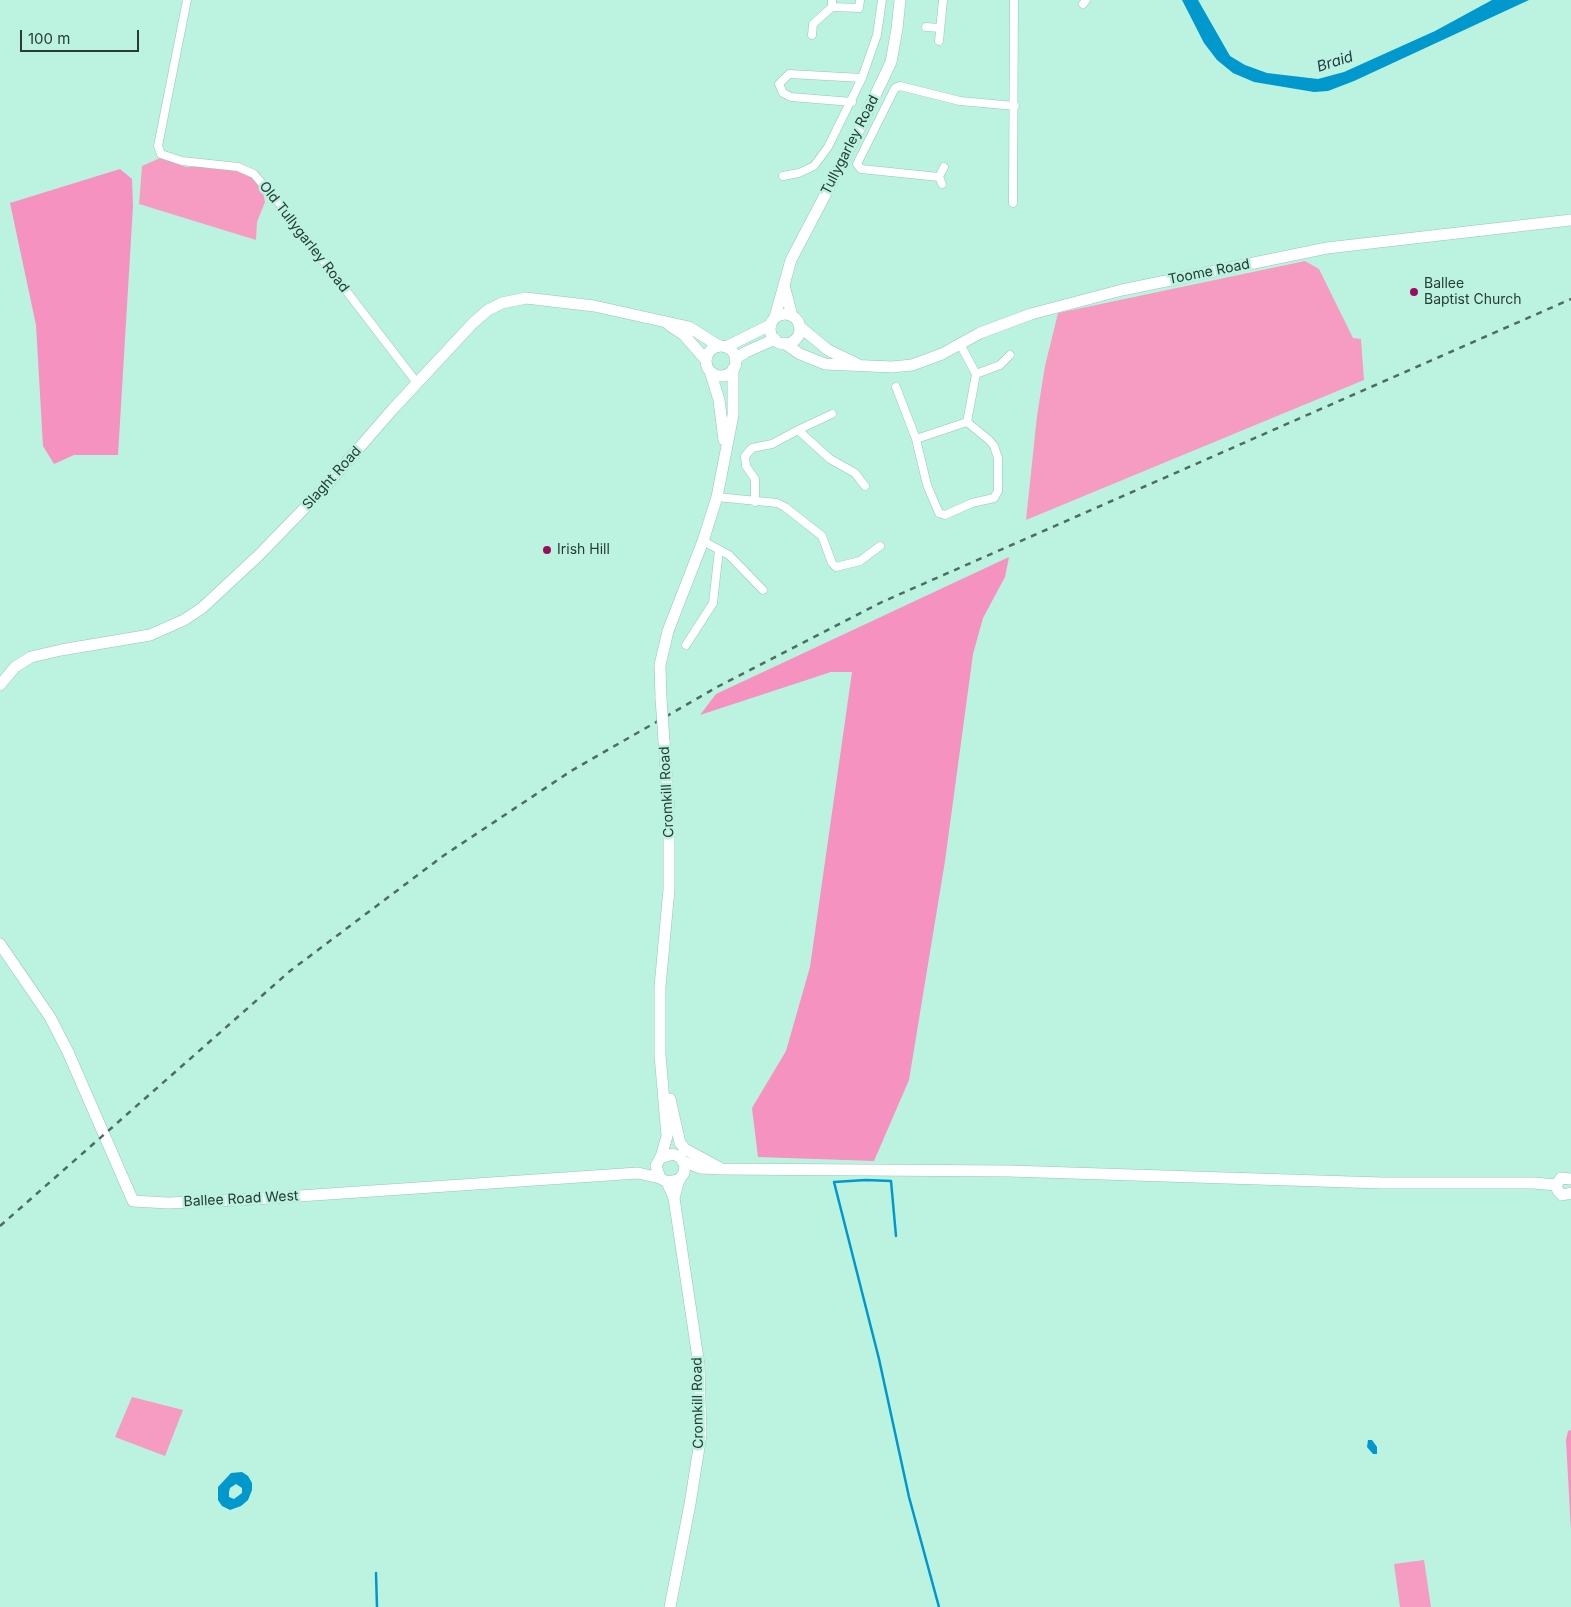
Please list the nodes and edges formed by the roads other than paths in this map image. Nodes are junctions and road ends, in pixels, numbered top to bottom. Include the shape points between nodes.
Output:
1 (187, 0) edge
2 (860, 0) edge
3 (882, 0) edge
4 (900, 0) edge
5 (943, 0) edge
6 (1014, 0) edge
7 (832, 3) edge
8 (926, 27) dead end
9 (940, 28) junction
10 (812, 35) dead end
11 (939, 41) dead end
12 (862, 78) junction
13 (852, 102) junction
14 (1015, 106) junction
15 (944, 168) dead end
16 (783, 176) dead end
17 (1013, 203) dead end
18 (1571, 220) edge
19 (784, 284) junction
20 (792, 316) junction
21 (661, 320) junction
22 (772, 321) junction
23 (799, 326) junction
24 (780, 341) junction
25 (960, 344) junction
26 (723, 347) junction
27 (1010, 354) dead end
28 (734, 364) junction
29 (858, 365) junction
30 (708, 366) junction
31 (976, 374) junction
32 (417, 383) junction
33 (896, 387) dead end
34 (832, 414) dead end
35 (967, 422) junction
36 (798, 430) junction
37 (916, 439) junction
38 (725, 457) junction
39 (865, 486) dead end
40 (717, 497) junction
41 (755, 502) junction
42 (703, 541) junction
43 (880, 546) dead end
44 (719, 550) junction
45 (763, 590) dead end
46 (686, 646) dead end
47 (0, 685) edge
48 (0, 944) edge
49 (661, 1066) junction
50 (666, 1136) junction
51 (680, 1158) junction
52 (659, 1160) junction
53 (700, 1168) junction
54 (722, 1169) junction
55 (638, 1173) junction
56 (681, 1178) junction
57 (1571, 1179) edge
58 (664, 1180) junction
59 (1556, 1185) junction
60 (1570, 1197) edge
61 (674, 1198) junction
62 (670, 1607) edge

1 - 32 street, Old Tullygarley Road via 158,146 161,154 182,162 238,167 254,174
2 - 7 street via 859,8
3 - 12 street via 877,35
4 - 19 street, Tullygarley Road via 891,62 792,260
5 - 9 street
6 - 14 street
7 - 10 street via 813,24
8 - 9 street
9 - 11 street
12 - 13 street
12 - 13 street via 789,74 779,84 783,93 791,97
13 - 16 street via 820,160 799,173
14 - 15 street via 960,101 900,86 896,88 857,164 861,169 941,180
14 - 17 street
18 - 25 street, Toome Road via 1383,240 1197,273 1048,308 980,333
19 - 20 street
19 - 22 street, Tullygarley Road
20 - 22 street via 782,314
20 - 23 street
21 - 26 street, Slaght Road via 689,327
21 - 30 street, Slaght Road via 684,335
21 - 32 street, Slaght Road via 575,303 526,298 502,302 473,322
22 - 24 street via 770,332
22 - 26 street
23 - 24 street via 796,338
23 - 29 street, Toome Road via 828,350
24 - 28 street via 746,352
24 - 29 street, Toome Road via 825,364
25 - 29 street, Toome Road via 912,365
25 - 31 street
26 - 28 street via 732,351
26 - 30 street via 712,349
27 - 31 street via 1000,365
28 - 30 street via 728,374 720,375
28 - 38 street, Cromkill Road via 733,415
30 - 38 street, Cromkill Road via 721,407
31 - 35 street
32 - 47 street, Slaght Road via 326,486 202,608 150,635 31,657 15,667
33 - 37 street
34 - 36 street
35 - 37 street
35 - 37 street via 997,451 998,491 991,500 974,502 947,515 939,514 934,505
36 - 39 street via 830,460 855,473
36 - 41 street via 772,444 752,448 747,453 745,463 755,479
38 - 40 street, Cromkill Road
40 - 41 street
40 - 42 street, Cromkill Road
41 - 43 street via 777,503 810,526 822,536 836,567 860,561
42 - 44 street
42 - 49 street, Cromkill Road, bridge via 668,631 660,664 669,812 669,880 661,969
44 - 45 street via 729,555
44 - 46 street via 713,603
48 - 55 street, Ballee Road West via 50,1017 133,1201 168,1203 249,1199
49 - 50 street, Cromkill Road
49 - 54 street via 666,1075 680,1143
50 - 51 street, Cromkill Road
50 - 52 street, Cromkill Road
51 - 52 street via 668,1154
51 - 53 street
51 - 56 street via 685,1169
52 - 55 street, Ballee Road West
52 - 58 street via 656,1171
53 - 54 street
53 - 56 street
54 - 59 street via 1009,1171 1373,1183
55 - 58 street, Ballee Road West
56 - 58 street
56 - 61 street, Cromkill Road
57 - 59 street via 1561,1178
58 - 61 street, Cromkill Road
59 - 60 street via 1560,1193
61 - 62 street, Cromkill Road via 699,1365 701,1435

